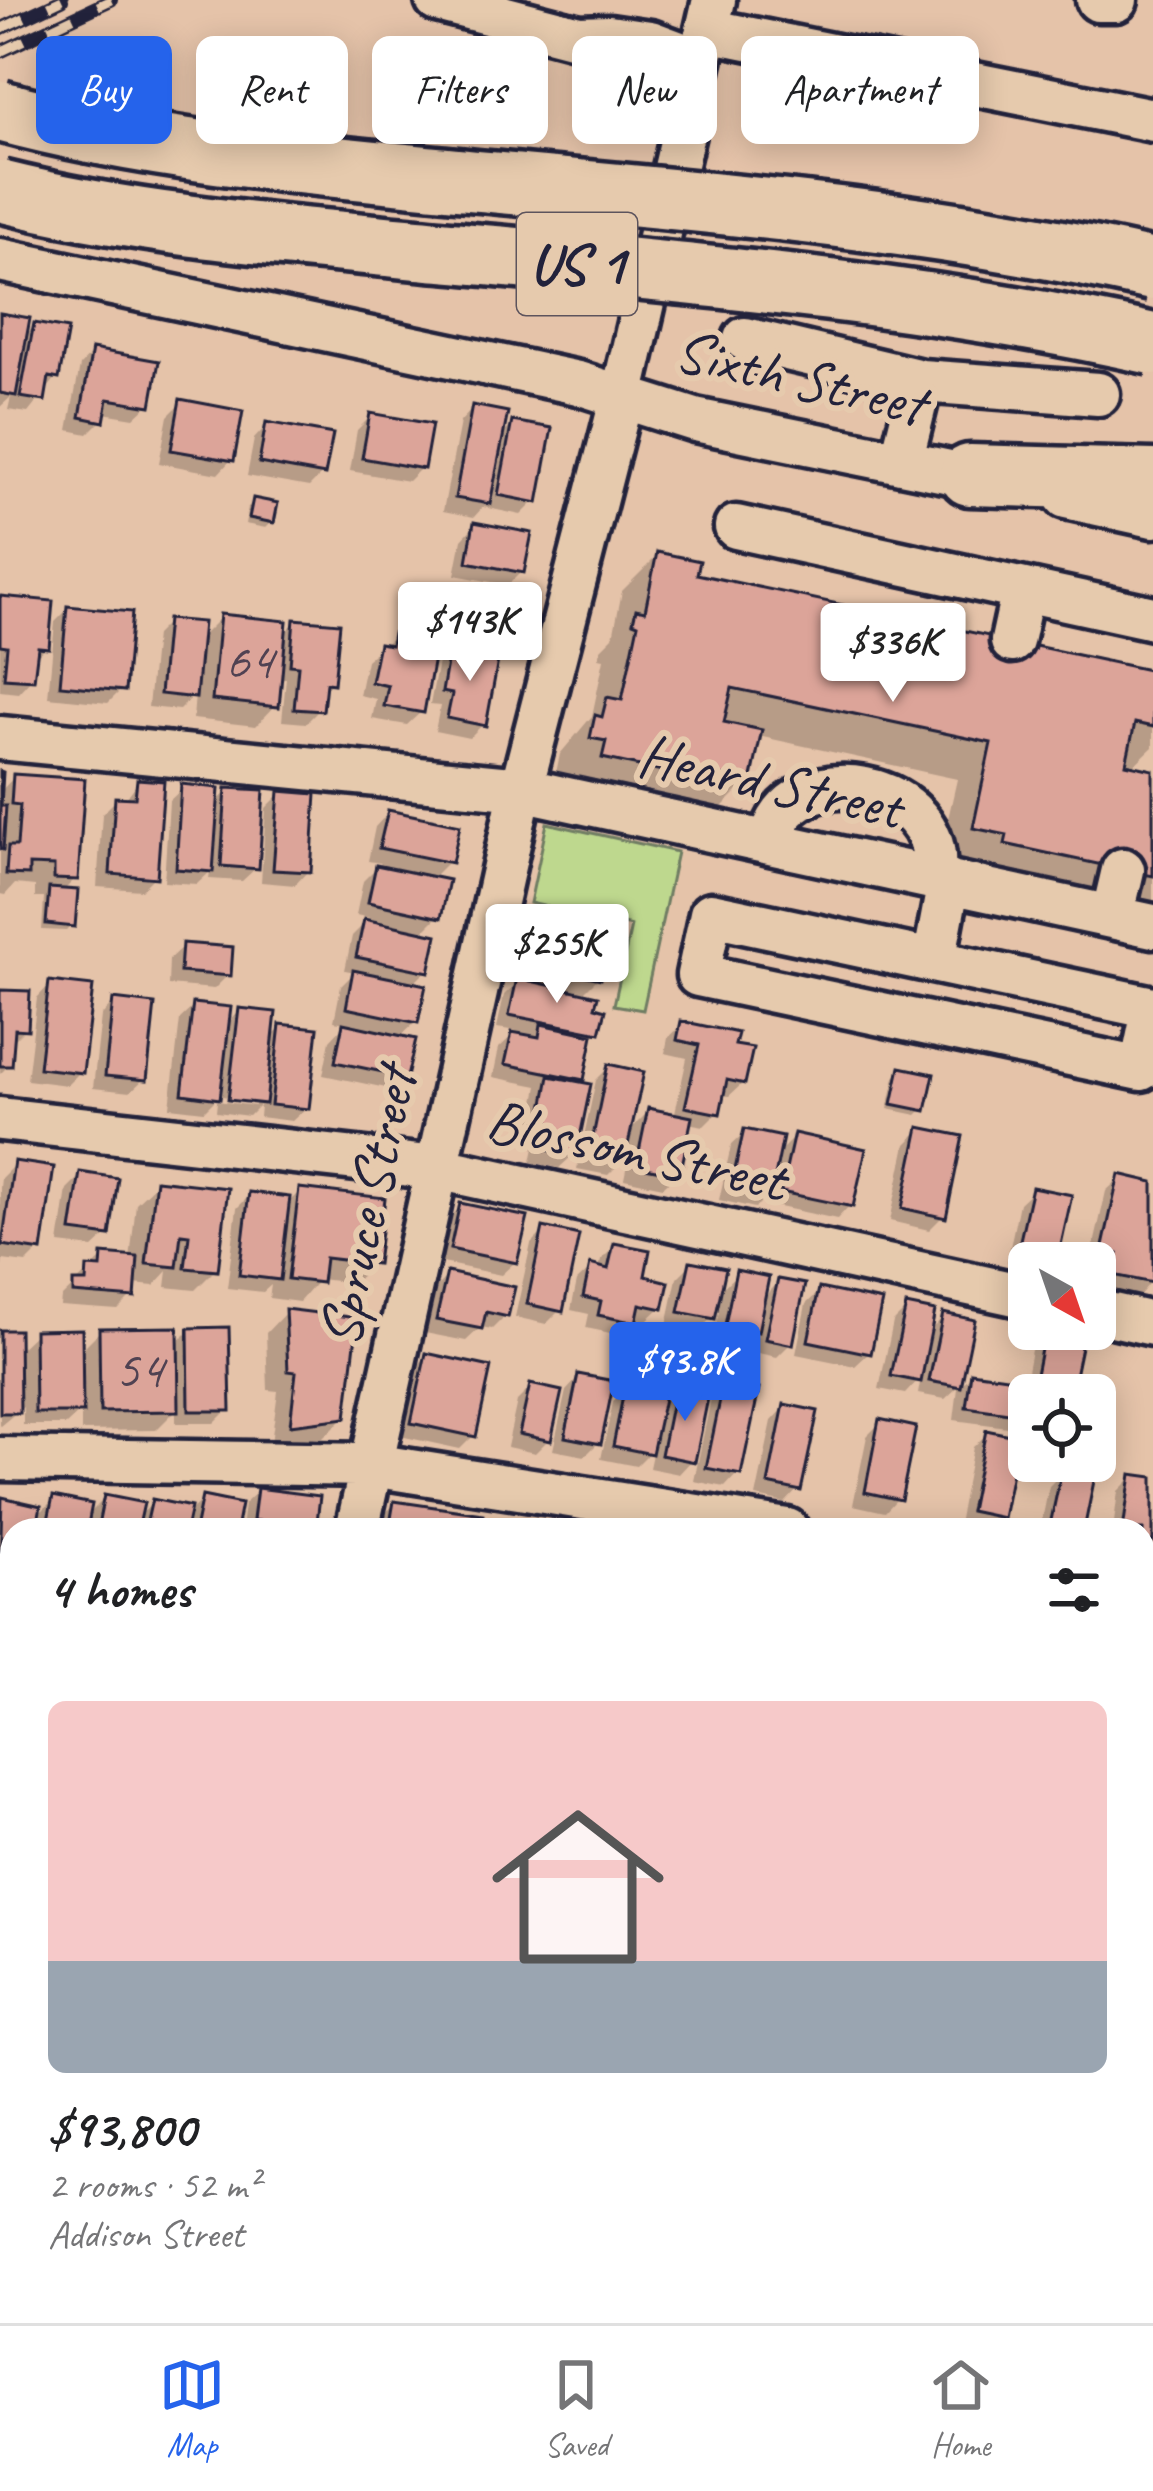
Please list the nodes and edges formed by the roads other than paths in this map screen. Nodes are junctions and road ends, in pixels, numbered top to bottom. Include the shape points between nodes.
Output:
1 (437, 0) edge
2 (1098, 0) edge
3 (1116, 0) edge
4 (706, 30) edge
5 (0, 111) edge
6 (1153, 119) edge
7 (0, 191) edge
8 (0, 260) edge
9 (1153, 269) edge
10 (745, 339) dead end
11 (1153, 344) edge
12 (921, 381) junction
13 (1098, 394) dead end
14 (622, 397) junction
15 (901, 462) junction
16 (970, 476) junction
17 (1153, 480) edge
18 (1153, 517) edge
19 (736, 527) dead end
20 (1023, 590) junction
21 (1153, 618) edge
22 (1012, 641) dead end
23 (0, 738) edge
24 (521, 789) junction
25 (770, 843) junction
26 (1123, 870) dead end
27 (941, 880) junction
28 (1133, 921) edge
29 (934, 962) junction
30 (1153, 1010) edge
31 (0, 1119) edge
32 (437, 1168) junction
33 (1008, 1292) edge
34 (1116, 1316) edge
35 (1153, 1324) edge
36 (0, 1459) edge
37 (372, 1465) junction
38 (360, 1518) edge
39 (710, 1518) edge

1 - 4 street via 579,37 650,42
2 - 3 street
4 - 6 street
4 - 14 street, Spruce Street
5 - 9 highway, US 1, bridge via 262,158 796,211
7 - 11 highway, US 1, bridge via 211,228 865,293
8 - 14 street, Sixth Street
10 - 12 street
12 - 13 street
12 - 15 street
14 - 15 street, Sixth Street
14 - 24 street, Spruce Street
15 - 16 street, Sixth Street
16 - 17 highway
16 - 18 street, Sixth Street
19 - 20 street
20 - 21 street
20 - 22 street
23 - 24 street, Heard Street
24 - 25 street, Heard Street
24 - 32 street, Spruce Street
25 - 27 street, Heard Street
25 - 27 street via 780,814 796,801 833,788 868,789 922,822
26 - 28 street
27 - 28 street, Heard Street
27 - 29 street
29 - 30 street
29 - 30 street via 711,914 698,975 1141,1069
31 - 32 street, Blossom Street
32 - 33 street, Blossom Street
32 - 37 street, Spruce Street
34 - 35 street
36 - 37 street
37 - 38 street, Spruce Street
37 - 39 street

